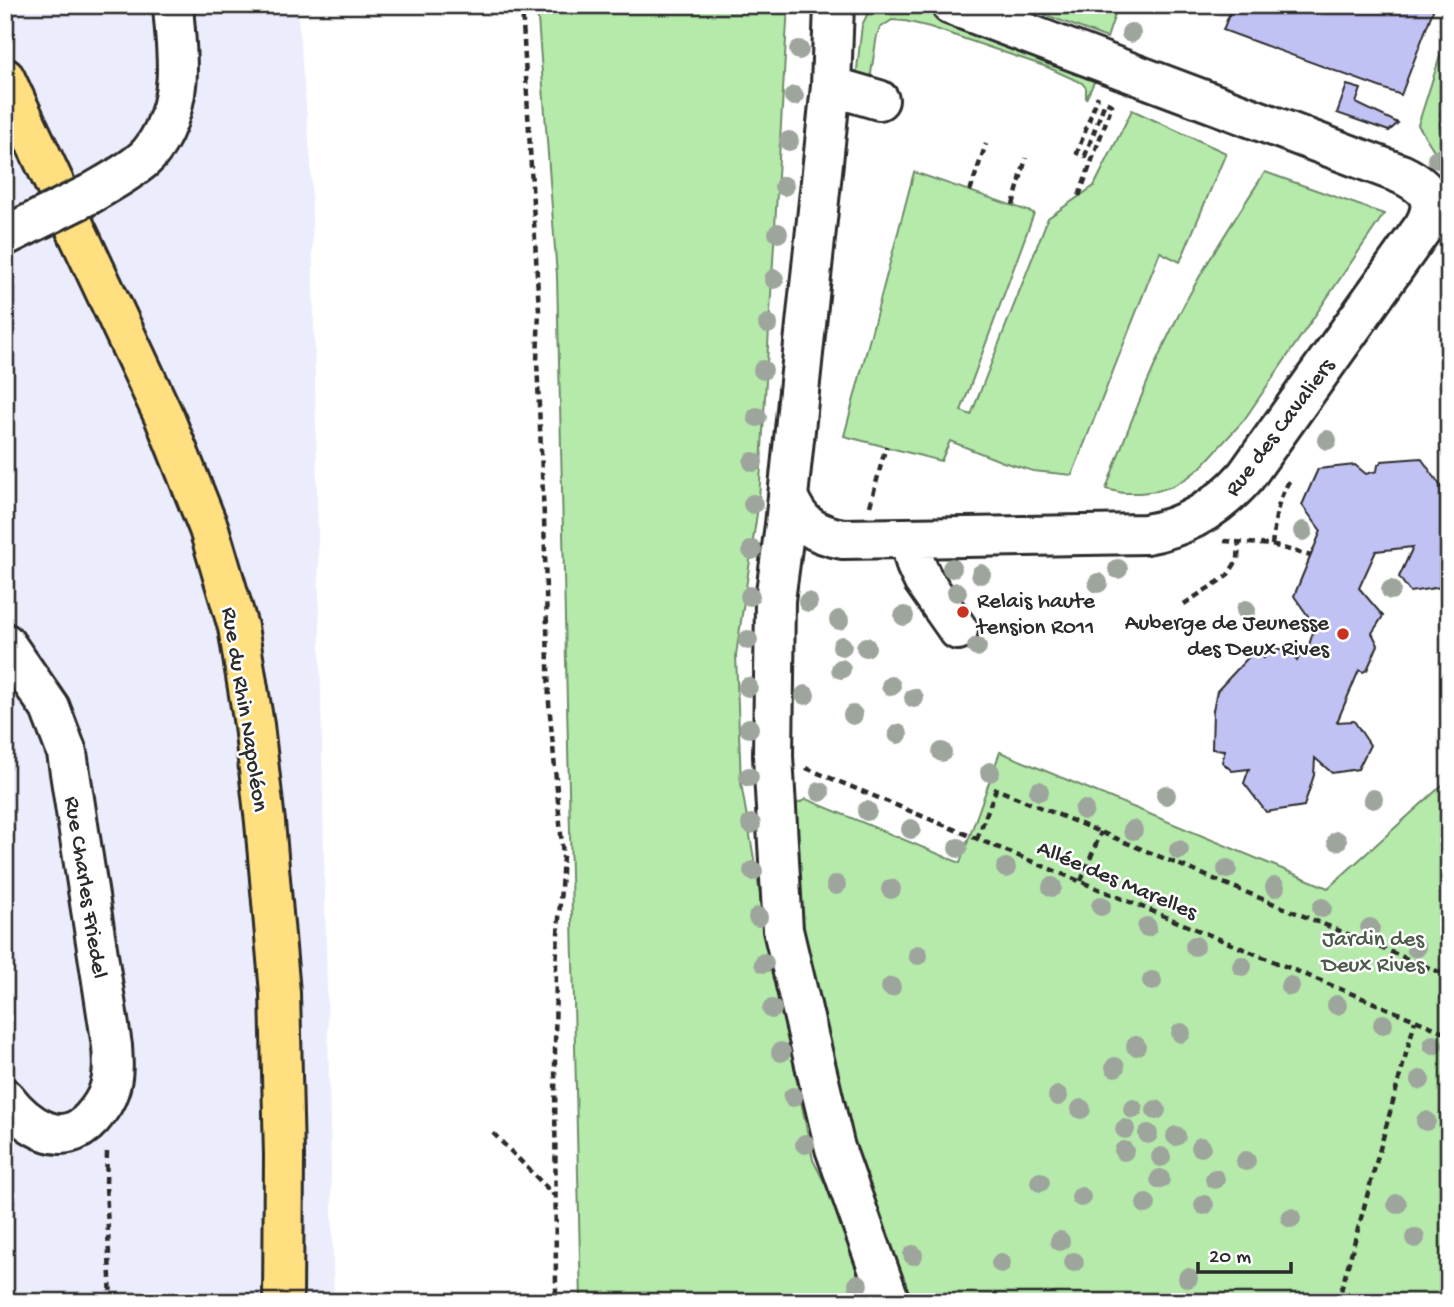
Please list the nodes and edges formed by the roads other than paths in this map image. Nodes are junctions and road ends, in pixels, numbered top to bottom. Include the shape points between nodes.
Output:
1 (173, 5) edge
2 (834, 5) edge
3 (951, 5) edge
4 (5, 78) edge
5 (831, 86) junction
6 (879, 100) dead end
7 (1437, 185) edge
8 (5, 236) edge
9 (788, 496) junction
10 (909, 538) junction
11 (958, 630) dead end
12 (5, 643) edge
13 (5, 1098) edge
14 (283, 1302) edge
15 (890, 1302) edge

1 - 8 street, bridge via 176,94 158,141 126,172
2 - 5 street
3 - 7 street, Rue des Cavaliers via 1143,65 1410,179
4 - 14 main road, Rue du Rhin Napoléon via 165,419 209,529 238,626 254,725 280,993
5 - 6 street
5 - 9 street
7 - 10 street, Rue des Cavaliers via 1430,214 1246,476 1215,506 1174,528 1146,534
9 - 10 street, Rue des Cavaliers via 801,519 827,536
9 - 15 street via 775,600 774,756 783,930 835,1148
10 - 11 street via 923,580
12 - 13 street, Rue Charles Friedel via 50,708 67,752 113,1072 109,1091 87,1123 90,1138 38,1128

